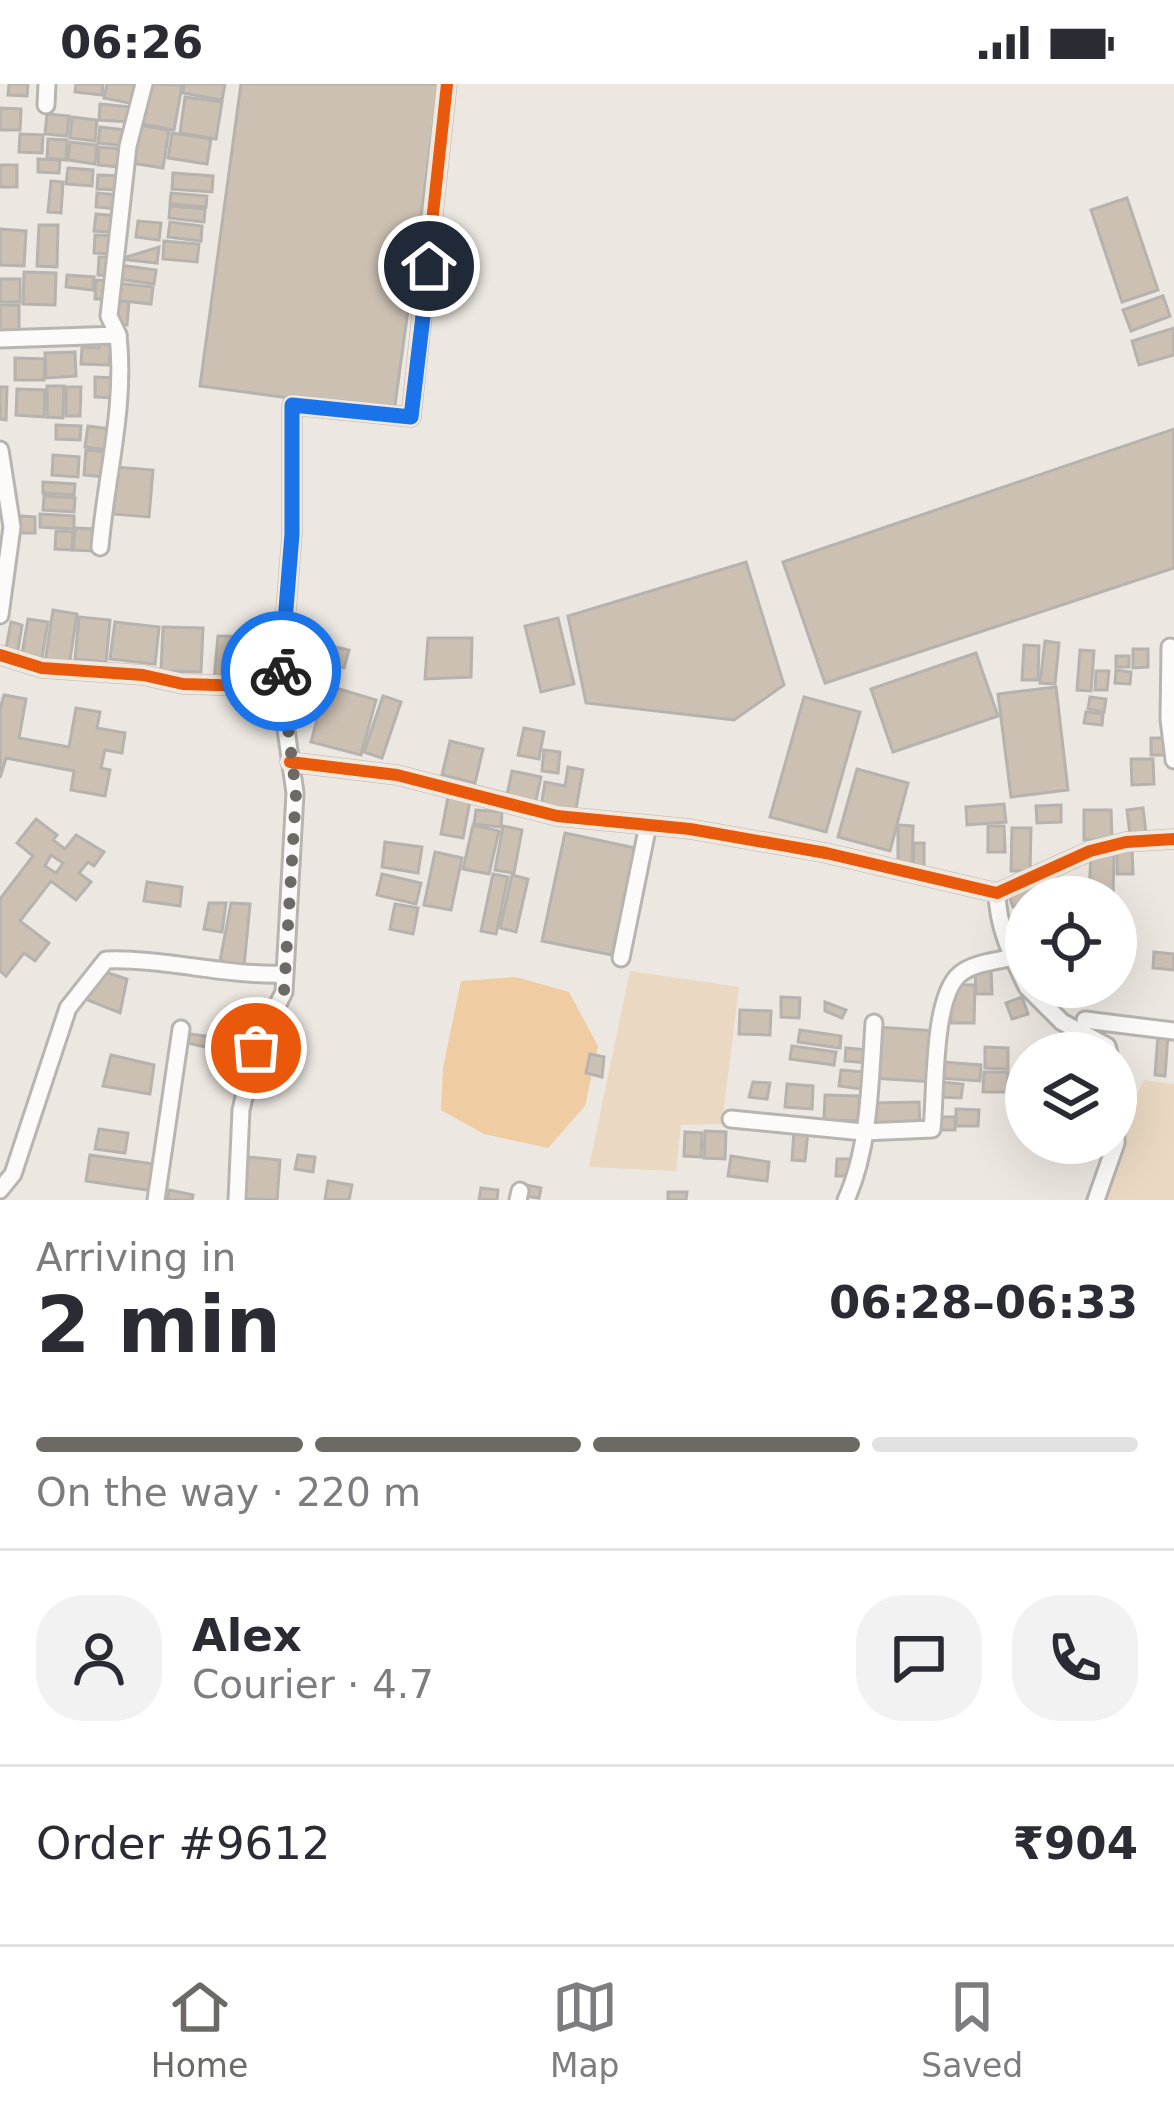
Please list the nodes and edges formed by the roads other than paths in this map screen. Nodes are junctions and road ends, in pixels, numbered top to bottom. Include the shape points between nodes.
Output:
1 (47, 84) edge
2 (144, 84) edge
3 (447, 84) edge
4 (46, 105) dead end
5 (118, 335) junction
6 (0, 339) edge
7 (0, 450) edge
8 (100, 547) dead end
9 (0, 615) edge
10 (1170, 646) dead end
11 (0, 655) edge
12 (280, 686) junction
13 (1174, 760) edge
14 (290, 762) junction
15 (648, 825) junction
16 (1174, 839) edge
17 (998, 893) junction
18 (1005, 944) edge
19 (621, 958) dead end
20 (1005, 959) edge
21 (284, 974) junction
22 (1048, 1008) edge
23 (1084, 1020) dead end
24 (874, 1023) dead end
25 (181, 1029) dead end
26 (1174, 1031) edge
27 (1081, 1032) edge
28 (730, 1118) dead end
29 (863, 1132) junction
30 (1109, 1164) edge
31 (0, 1190) edge
32 (156, 1200) edge
33 (237, 1200) edge
34 (846, 1200) edge
35 (1096, 1200) edge

1 - 4 street
2 - 5 street via 128,146 109,316
3 - 12 street via 411,417 292,405
5 - 6 street
5 - 8 street via 117,433
7 - 9 street via 12,527
10 - 13 street
11 - 12 street via 42,668 184,684
12 - 14 street
14 - 15 street via 397,775 557,816
14 - 21 street via 296,793
15 - 17 street via 826,853
15 - 19 street
16 - 17 street via 1090,850
17 - 18 street
20 - 29 street via 964,969 950,985 932,1130
21 - 31 street via 106,960 68,1008 13,1174
21 - 33 street via 241,1110
22 - 27 street
23 - 26 street
24 - 29 street
25 - 32 street
28 - 29 street
29 - 34 street
30 - 35 street

